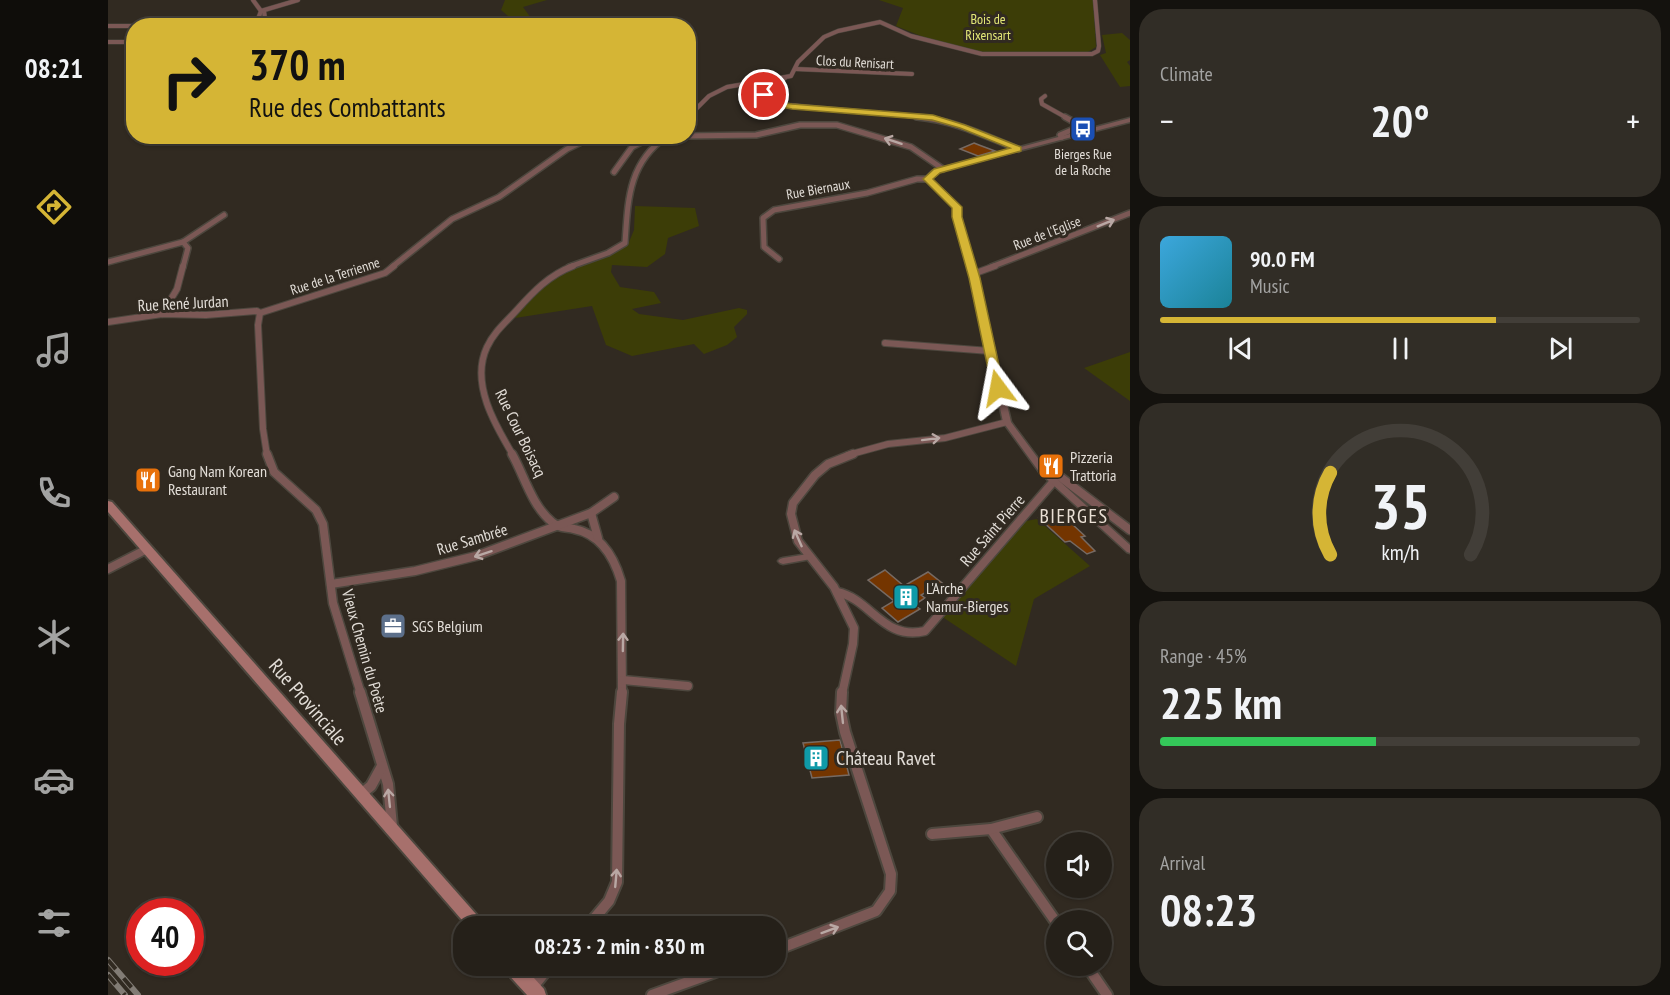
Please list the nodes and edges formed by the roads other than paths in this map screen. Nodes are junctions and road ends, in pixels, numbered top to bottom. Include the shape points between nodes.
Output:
1 (253, 0) edge
2 (298, 0) edge
3 (1095, 0) edge
4 (263, 11) junction
5 (259, 18) edge
6 (264, 18) edge
7 (108, 26) edge
8 (126, 26) edge
9 (108, 42) edge
10 (126, 42) edge
11 (796, 69) junction
12 (912, 74) dead end
13 (787, 76) junction
14 (1045, 96) dead end
15 (696, 109) edge
16 (1130, 120) edge
17 (696, 136) edge
18 (1062, 137) junction
19 (577, 144) edge
20 (638, 144) edge
21 (657, 144) edge
22 (1018, 149) junction
23 (943, 169) junction
24 (614, 172) dead end
25 (927, 179) junction
26 (1130, 213) edge
27 (224, 215) dead end
28 (183, 242) junction
29 (779, 259) dead end
30 (108, 262) edge
31 (973, 274) junction
32 (162, 314) junction
33 (260, 314) junction
34 (108, 322) edge
35 (885, 343) dead end
36 (990, 351) junction
37 (1007, 422) junction
38 (1043, 471) junction
39 (1054, 481) junction
40 (614, 497) dead end
41 (108, 505) edge
42 (591, 513) junction
43 (558, 527) junction
44 (1130, 531) edge
45 (598, 538) junction
46 (147, 549) junction
47 (1130, 550) edge
48 (808, 557) junction
49 (783, 561) dead end
50 (108, 569) edge
51 (331, 584) junction
52 (837, 592) junction
53 (623, 681) junction
54 (688, 686) dead end
55 (382, 766) junction
56 (361, 794) junction
57 (1037, 817) dead end
58 (991, 829) junction
59 (393, 830) junction
60 (932, 834) dead end
61 (1048, 910) edge
62 (468, 916) edge
63 (597, 916) edge
64 (786, 946) edge
65 (521, 976) edge
66 (544, 976) edge
67 (704, 976) edge
68 (1094, 976) edge
69 (535, 992) edge
70 (652, 995) edge
71 (1107, 995) edge

1 - 4 street
2 - 4 street
3 - 11 street via 1099,46 1097,52 1090,54 982,54 911,36 881,22 828,35 800,60
4 - 5 street
4 - 6 street
7 - 8 street
9 - 10 street
11 - 12 street, Clos du Renisart
11 - 13 street
13 - 15 street via 727,87 709,96
13 - 22 street via 766,89 764,95 777,104 792,107 933,118
14 - 18 street via 1042,104 1081,126
16 - 18 street
23 -> 17 street via 911,147 837,125 806,124 756,135
18 - 22 street
19 - 33 street, Rue de la Terrienne via 500,197 452,219 390,270
20 - 24 street
21 - 43 street, Rue Cour Boisacq via 648,151 633,182 626,212 625,243 550,277 495,333 484,358 483,393 487,408 539,508
22 - 23 street
23 - 25 street
25 - 29 street, Rue Biernaux via 793,205 767,214 763,218 764,247
25 - 31 street via 957,207
31 -> 26 street, Rue de l'Eglise
27 - 28 street
28 - 30 street
28 - 32 street via 188,248 180,281
31 - 36 street
32 - 33 street, Rue René Jurdan
32 - 34 street, Rue René Jurdan
33 - 51 street, Vieux Chemin du Poète via 263,429 268,459 274,472 321,519
35 - 36 street
36 - 37 street
37 - 38 street
48 -> 37 street via 798,541 791,514 793,503 828,464 866,449
38 - 39 street
38 - 44 street via 1055,473
39 - 47 street
39 - 52 street, Rue Saint Pierre via 925,631 900,632 847,594
40 - 42 street, Rue Sambrée
41 - 46 main road, Rue Provinciale
42 - 43 street, Rue Sambrée
42 - 45 street
43 - 45 street
43 -> 51 street, Rue Sambrée via 476,556 415,571
53 -> 45 street via 621,581 618,568
46 - 50 street
46 - 56 main road, Rue Provinciale
48 - 49 street
48 - 52 street
51 - 55 street, Vieux Chemin du Poète via 333,603
64 -> 52 street via 876,911 890,891 891,874 841,713 854,628
53 - 54 street
63 -> 53 street via 614,894 617,882
55 - 56 street
59 -> 55 street
56 - 59 main road, Rue Provinciale
57 - 58 street
58 - 60 street
58 - 61 street
59 - 62 main road, Rue Provinciale
65 - 69 main road
66 - 69 street
67 - 70 street
68 - 71 street

